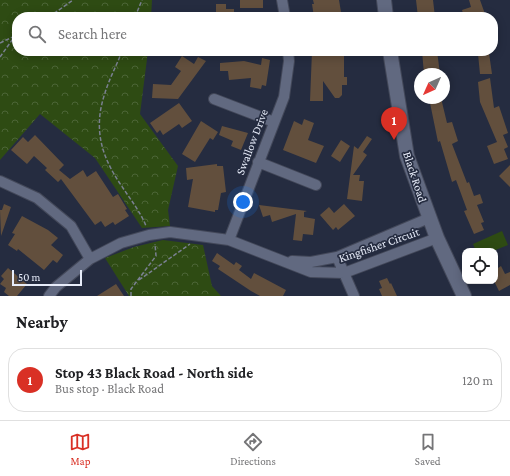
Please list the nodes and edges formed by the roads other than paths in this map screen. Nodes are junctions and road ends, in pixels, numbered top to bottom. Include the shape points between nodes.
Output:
1 (282, 0) edge
2 (384, 0) edge
3 (284, 12) edge
4 (385, 12) edge
5 (288, 56) edge
6 (391, 56) edge
7 (214, 98) dead end
8 (274, 122) junction
9 (258, 162) junction
10 (0, 181) edge
11 (316, 185) dead end
12 (429, 218) junction
13 (437, 238) junction
14 (229, 240) junction
15 (337, 257) junction
16 (90, 259) junction
17 (282, 260) junction
18 (344, 274) junction
19 (49, 296) edge
20 (354, 296) edge
21 (464, 296) edge

1 - 3 street
2 - 4 main road
5 - 8 street, Swallow Drive via 284,97
6 - 12 main road, Black Road via 407,156
7 - 8 street
8 - 9 street, Swallow Drive
9 - 11 street
9 - 14 street, Swallow Drive
10 - 16 street via 37,198 71,226
12 - 13 main road, Black Road
12 - 15 street, Kingfisher Circuit
13 - 18 street, Kingfisher Circuit
13 - 21 main road, Black Road
14 - 16 street, Kingfisher Circuit via 170,232 120,243
14 - 17 street, Kingfisher Circuit
15 - 17 street, Kingfisher Circuit via 311,262
15 - 18 street
16 - 19 street, Kingfisher Circuit
17 - 18 street, Kingfisher Circuit via 311,272
18 - 20 street

